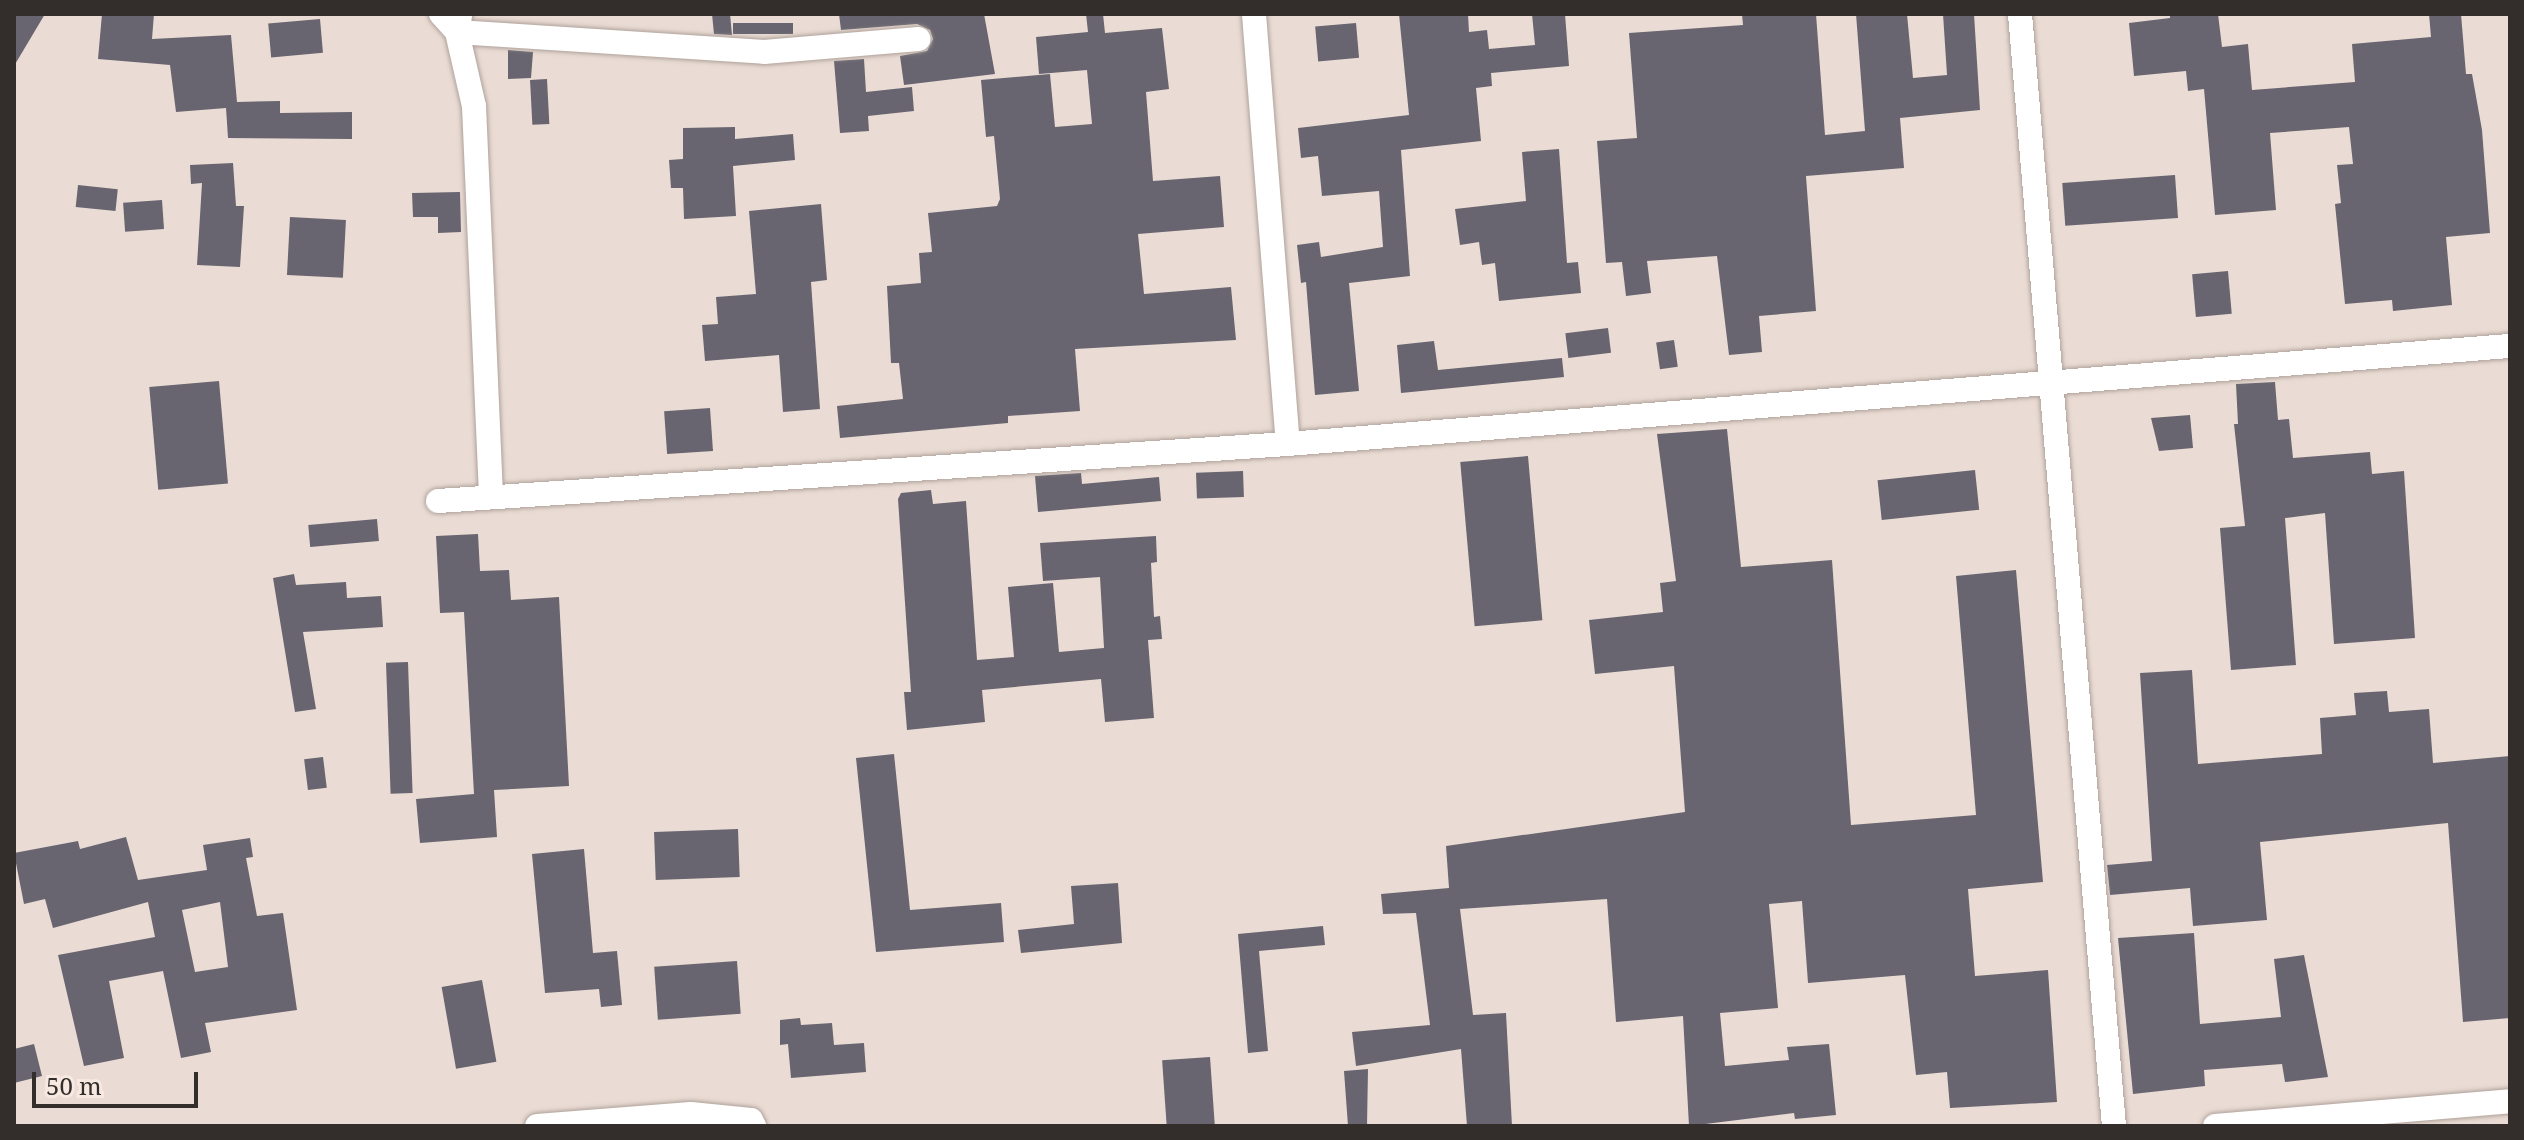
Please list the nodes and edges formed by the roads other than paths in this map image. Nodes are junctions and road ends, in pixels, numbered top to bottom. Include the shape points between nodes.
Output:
1 (1254, 14) edge
2 (2020, 14) edge
3 (453, 20) edge
4 (918, 39) dead end
5 (2510, 346) edge
6 (2053, 381) junction
7 (1288, 444) junction
8 (491, 497) junction
9 (438, 501) dead end
10 (2510, 1101) edge
11 (537, 1126) edge
12 (754, 1126) edge
13 (2114, 1126) edge
14 (2215, 1126) edge

1 - 7 street
2 - 6 street
3 - 4 street via 764,52
3 - 8 street via 474,106
5 - 6 street
6 - 7 street
6 - 13 street
7 - 8 street
8 - 9 street
10 - 14 street
11 - 12 street via 691,1114 751,1120

